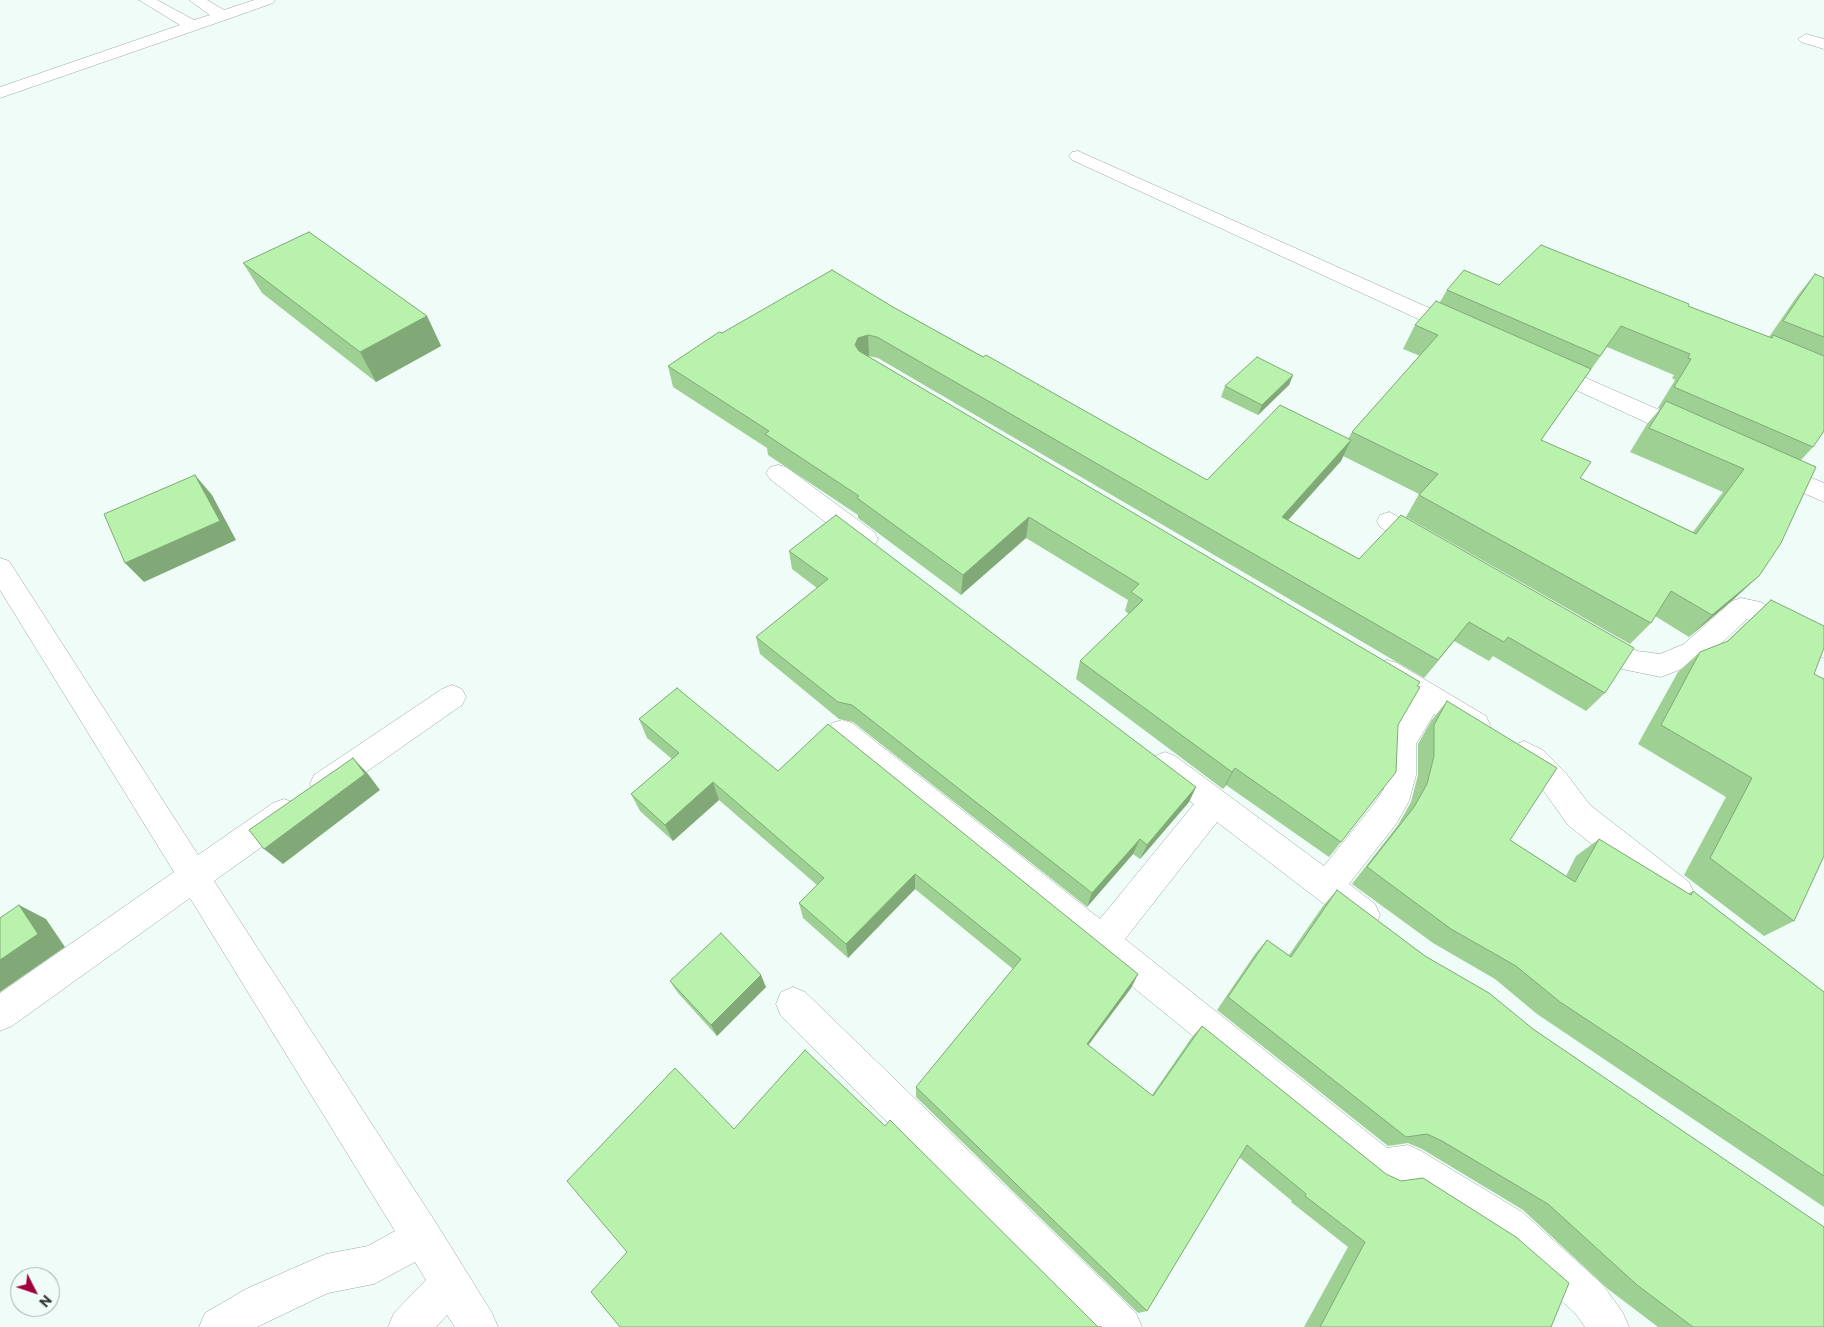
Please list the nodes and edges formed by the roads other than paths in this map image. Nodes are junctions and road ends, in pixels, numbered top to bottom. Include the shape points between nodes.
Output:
1 (146, 0) edge
2 (189, 0) edge
3 (196, 0) edge
4 (268, 0) edge
5 (160, 8) junction
6 (223, 16) junction
7 (193, 26) junction
8 (1806, 39) dead end
9 (1824, 44) edge
10 (0, 93) edge
11 (1078, 156) dead end
12 (1478, 338) edge
13 (1530, 361) edge
14 (1708, 441) edge
15 (1753, 461) edge
16 (778, 473) dead end
17 (1824, 493) edge
18 (1390, 521) dead end
19 (1448, 555) edge
20 (889, 557) edge
21 (0, 568) edge
22 (1573, 629) edge
23 (1824, 647) edge
24 (1361, 656) edge
25 (452, 696) dead end
26 (1429, 696) junction
27 (842, 732) dead end
28 (1143, 748) edge
29 (1214, 802) junction
30 (195, 878) junction
31 (1327, 887) junction
32 (1694, 905) edge
33 (1389, 934) edge
34 (1102, 942) junction
35 (793, 1004) dead end
36 (0, 1014) edge
37 (422, 1236) junction
38 (450, 1283) junction
39 (219, 1327) edge
40 (408, 1327) edge
41 (478, 1327) edge
42 (1122, 1327) edge
43 (1609, 1327) edge

1 - 5 street
2 - 5 street via 171,8
3 - 6 street
4 - 6 street
5 - 7 street
6 - 7 street
7 - 10 street
8 - 9 street
11 - 12 street
13 - 14 street
15 - 17 street
16 - 20 street
18 - 19 street
21 - 30 street
22 - 23 street via 1632,662 1661,666 1694,652 1741,608 1751,609
24 - 26 street
25 - 30 street
26 - 31 street via 1402,742 1398,792 1385,814
26 - 32 street via 1532,759 1554,781 1579,815
27 - 34 street
28 - 29 street
29 - 31 street
29 - 34 street
30 - 36 street
30 - 37 street
31 - 33 street
34 - 43 street via 1382,1167 1408,1164 1508,1226 1589,1299
35 - 42 street
37 - 38 street
37 - 39 street via 374,1264 326,1274 260,1303
38 - 40 street
38 - 41 street

